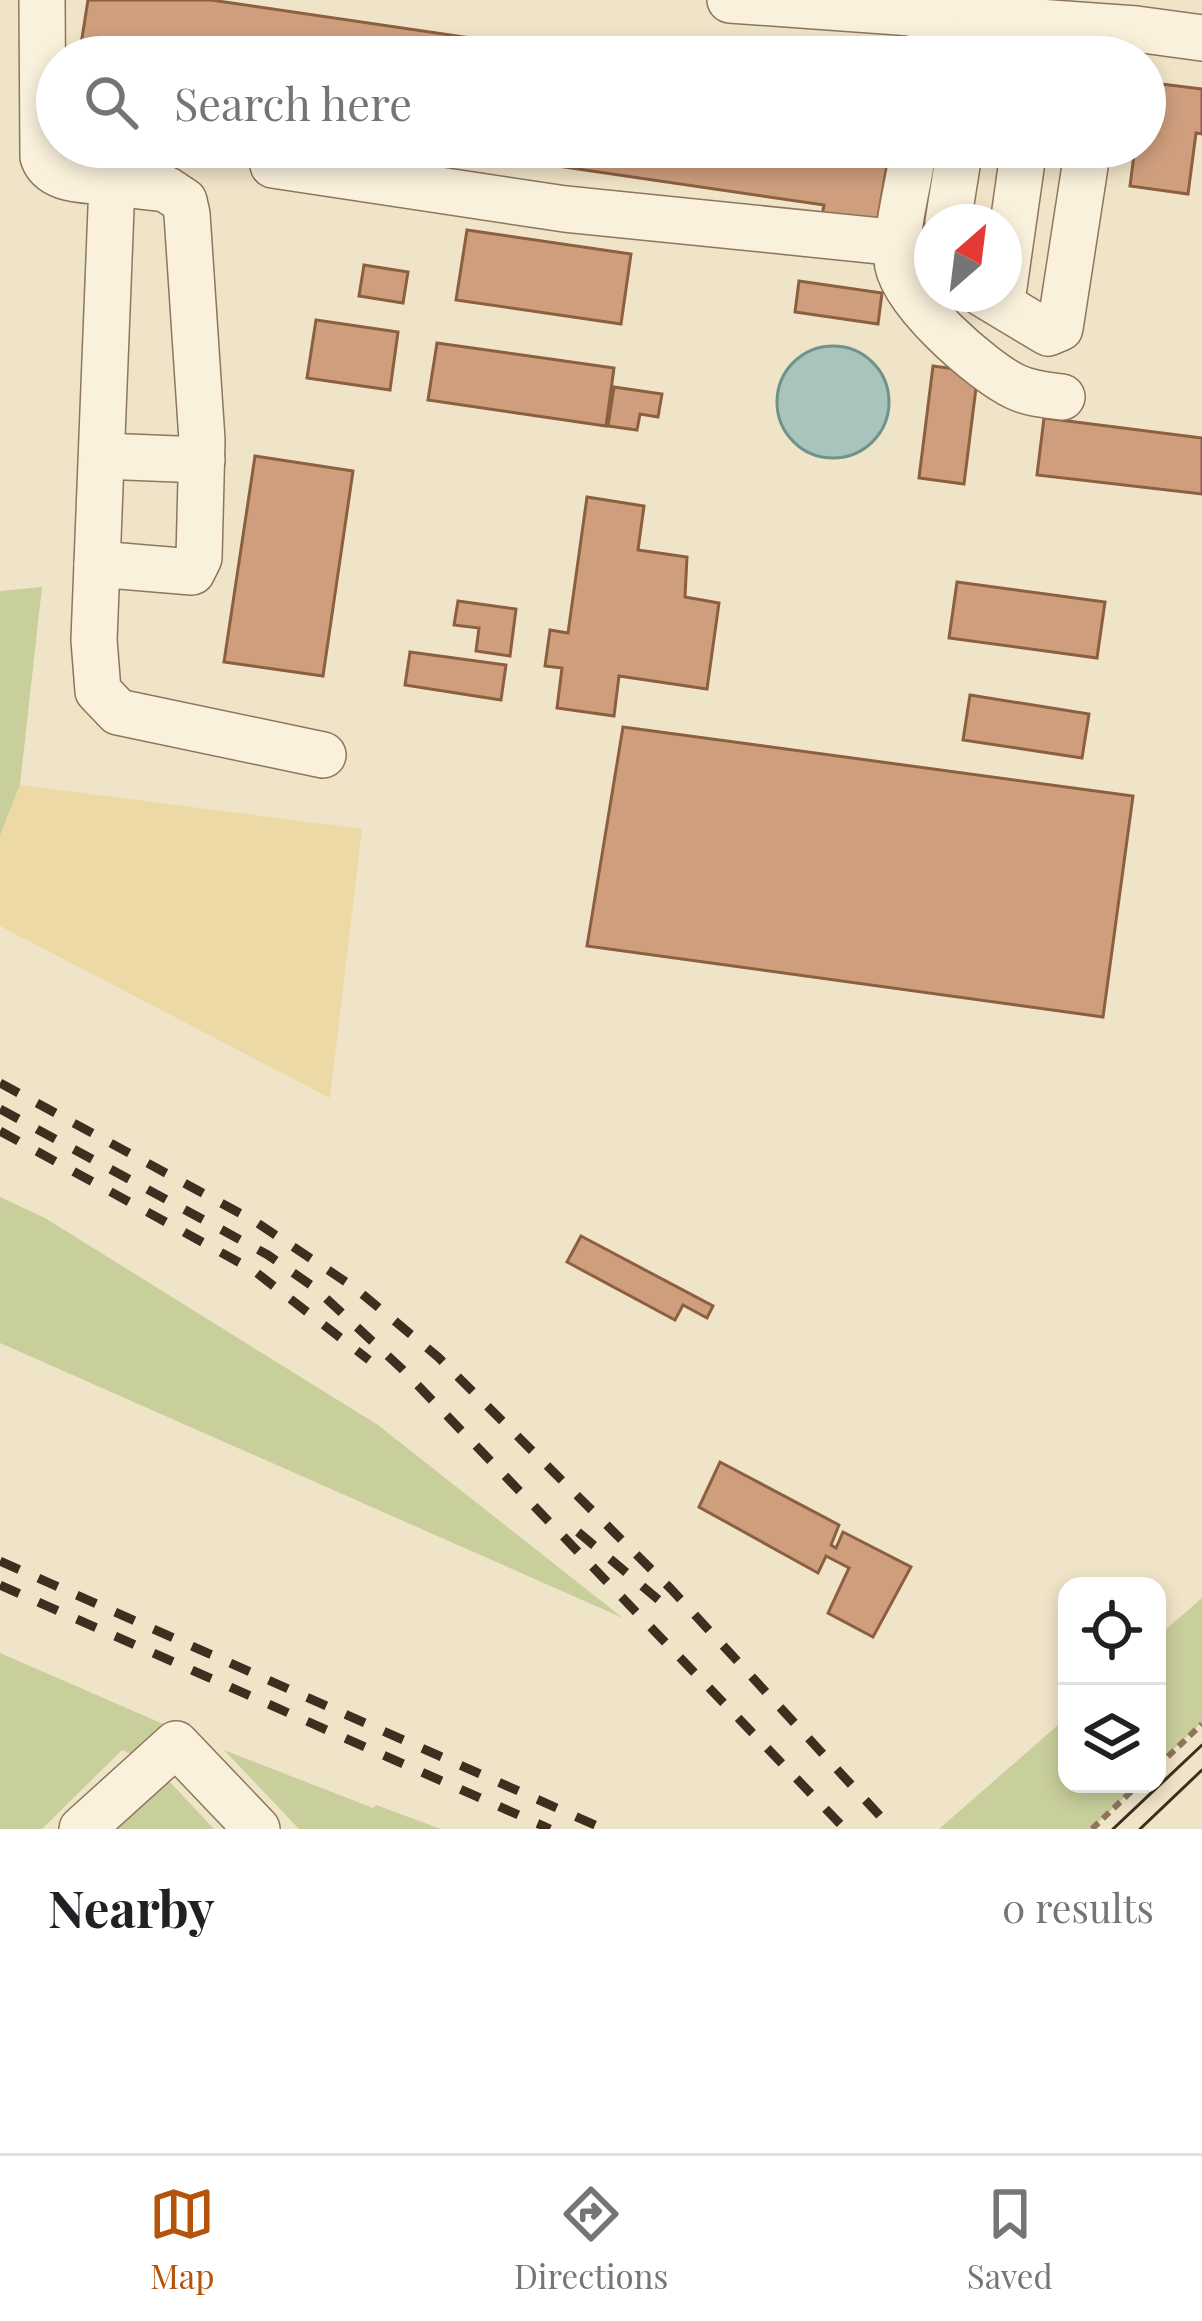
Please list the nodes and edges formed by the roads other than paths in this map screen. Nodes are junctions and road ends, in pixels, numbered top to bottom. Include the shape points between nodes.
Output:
1 (42, 0) edge
2 (730, 0) edge
3 (1137, 15) edge
4 (42, 36) edge
5 (930, 36) edge
6 (1202, 38) edge
7 (47, 168) edge
8 (293, 168) edge
9 (911, 168) edge
10 (957, 168) edge
11 (1020, 168) edge
12 (1085, 168) edge
13 (112, 182) junction
14 (951, 204) edge
15 (1014, 204) edge
16 (900, 244) junction
17 (1020, 312) edge
18 (1062, 397) dead end
19 (102, 456) junction
20 (202, 460) junction
21 (97, 564) junction
22 (322, 755) dead end
23 (82, 1829) edge
24 (257, 1829) edge

1 - 4 street
2 - 5 street
3 - 5 street
3 - 6 street
7 - 13 street
8 - 16 street via 566,209
9 - 16 street
10 - 14 street
11 - 15 street
12 - 17 street via 1060,328 1048,333
13 - 19 street
13 - 20 street via 166,189 184,201
16 - 18 street via 905,288 923,312 1012,386
19 - 20 street
19 - 21 street
20 - 21 street via 192,572
21 - 22 street via 98,691 118,712
23 - 24 street via 176,1744

